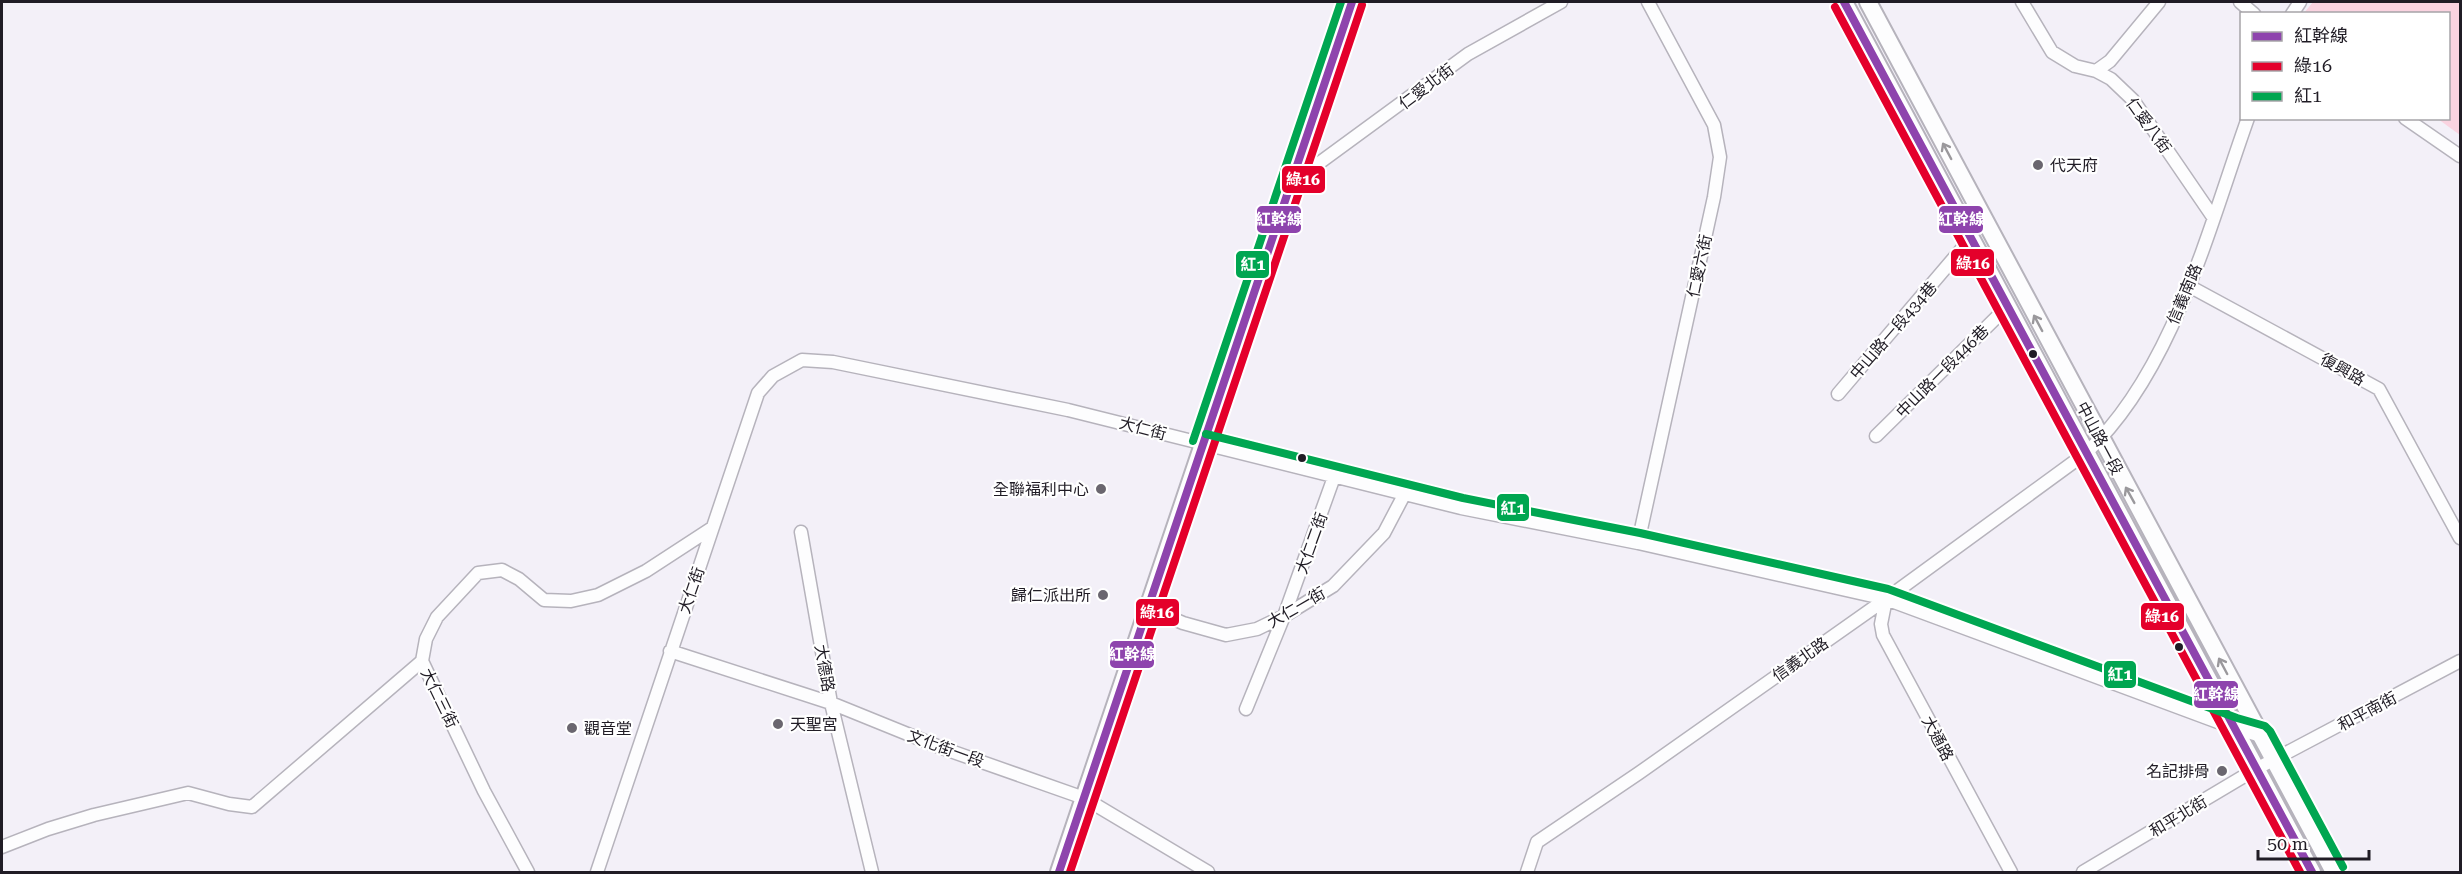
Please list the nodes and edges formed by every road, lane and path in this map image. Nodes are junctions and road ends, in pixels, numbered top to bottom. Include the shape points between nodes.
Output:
1 (1352, 2) edge
2 (1561, 2) edge
3 (1648, 2) edge
4 (1844, 2) edge
5 (1868, 2) edge
6 (2022, 2) edge
7 (2159, 2) edge
8 (2240, 2) edge
9 (2252, 12) edge
10 (2096, 71) junction
11 (2247, 120) edge
12 (2408, 120) edge
13 (2460, 156) edge
14 (1294, 172) junction
15 (2213, 217) junction
16 (1971, 238) junction
17 (2189, 286) junction
18 (2008, 306) junction
19 (1838, 394) dead end
20 (1876, 436) dead end
21 (2100, 439) junction
22 (1203, 444) junction
23 (2086, 453) junction
24 (1334, 477) junction
25 (1404, 495) junction
26 (712, 528) junction
27 (801, 532) dead end
28 (2460, 538) edge
29 (1638, 543) junction
30 (1886, 599) junction
31 (1148, 608) junction
32 (1284, 616) junction
33 (670, 651) junction
34 (422, 661) junction
35 (2460, 661) edge
36 (831, 703) junction
37 (1246, 708) dead end
38 (2234, 728) junction
39 (2261, 736) junction
40 (2274, 759) junction
41 (2256, 768) junction
42 (1084, 798) junction
43 (2, 848) edge
44 (528, 873) edge
45 (597, 873) edge
46 (872, 873) edge
47 (1059, 873) edge
48 (1208, 873) edge
49 (1527, 873) edge
50 (2011, 873) edge
51 (2083, 873) edge
52 (2312, 873) edge
53 (2334, 873) edge

1 - 14 main road
2 - 14 street, 仁愛北街 via 1468,54 1311,169
3 - 29 street, 仁愛六街 via 1714,125 1720,157
4 - 16 main road, 中山路一段
21 -> 5 main road, 中山路一段
6 - 10 street, 仁愛八街 via 2052,52 2075,66
7 - 10 street via 2110,61
8 - 9 street
10 - 15 street, 仁愛八街 via 2133,100
11 - 15 street, 信義南路
12 - 13 street
14 - 22 main road
15 - 17 street, 信義南路
16 - 18 main road, 中山路一段
16 - 19 street, 中山路一段434巷
17 - 21 street, 信義南路 via 2156,357
17 - 28 street, 復興路 via 2379,389
18 - 20 street, 中山路一段446巷
18 - 23 main road, 中山路一段
21 - 23 street, 信義南路
39 -> 21 main road, 中山路一段
22 - 24 street, 大仁街
22 - 26 street, 大仁街 via 1068,410 833,362 801,360 773,376 758,393
22 - 31 main road
23 - 30 street, 信義北路
23 - 38 main road, 中山路一段
24 - 25 street, 大仁街
24 - 32 street, 大仁二街
25 - 29 street, 大仁街
25 - 32 street, 大仁一街 via 1384,533 1333,586
26 - 33 street, 大仁街
26 - 34 street, 大仁三街 via 646,571 598,595 571,601 544,600 502,570 478,573 437,617 426,639
27 - 36 street, 大德路
29 - 30 street, 大仁街
30 - 38 street, 大仁街
30 - 49 street, 信義北路 via 1538,842
30 - 50 street, 大通路 via 1883,635
31 - 32 street, 大仁一街 via 1226,635 1257,629
31 - 42 main road
32 - 37 street, 大仁二街
33 - 36 street, 文化街一段
33 - 45 street, 大仁街
34 - 43 street via 252,807 188,793 94,815
34 - 44 street, 大仁三街
35 - 40 street, 和平南街
36 - 42 street, 文化街一段 via 942,748
36 - 46 street, 大德路
38 - 39 street, 大仁街
38 - 41 main road, 中山路一段
39 - 40 main road, 中山路一段
40 - 41 street, 和平北街
40 - 53 main road, 中山路一段
41 - 51 street, 和平北街
41 - 52 main road, 中山路一段
42 - 47 main road
42 - 48 street, 文化街一段

